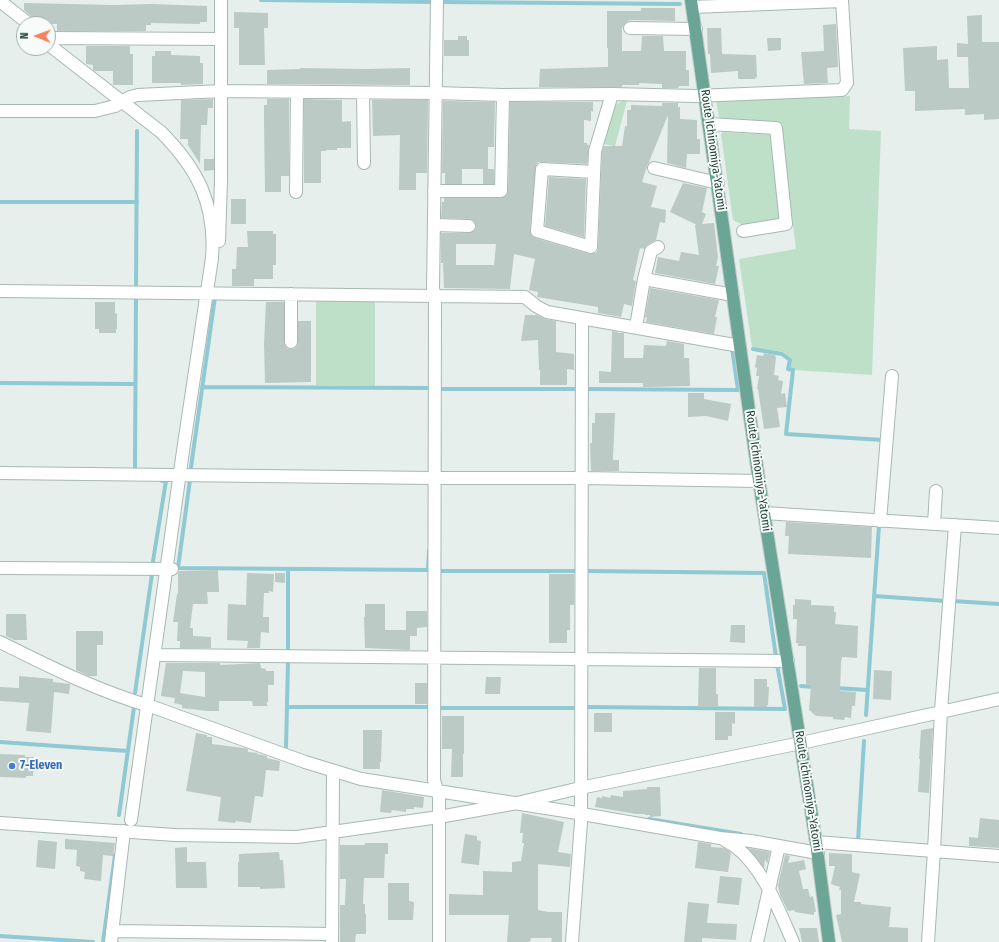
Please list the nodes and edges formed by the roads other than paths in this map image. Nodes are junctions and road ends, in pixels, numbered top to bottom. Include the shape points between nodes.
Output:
1 (221, 0) edge
2 (437, 0) edge
3 (0, 1) edge
4 (842, 1) edge
5 (692, 4) edge
6 (0, 8) edge
7 (19, 16) edge
8 (16, 20) edge
9 (630, 28) dead end
10 (696, 29) junction
11 (56, 38) edge
12 (221, 39) junction
13 (56, 50) edge
14 (221, 91) junction
15 (297, 93) junction
16 (364, 93) junction
17 (435, 93) junction
18 (612, 94) junction
19 (503, 95) junction
20 (706, 96) junction
21 (122, 101) junction
22 (0, 111) edge
23 (709, 124) junction
24 (364, 163) dead end
25 (654, 168) dead end
26 (594, 172) junction
27 (718, 183) junction
28 (434, 191) junction
29 (296, 192) dead end
30 (434, 225) junction
31 (469, 226) dead end
32 (743, 231) dead end
33 (658, 247) dead end
34 (644, 278) junction
35 (0, 291) edge
36 (209, 293) junction
37 (292, 294) junction
38 (435, 295) junction
39 (733, 295) junction
40 (582, 318) junction
41 (636, 327) junction
42 (292, 342) dead end
43 (740, 346) junction
44 (892, 376) dead end
45 (0, 473) edge
46 (182, 475) junction
47 (434, 478) junction
48 (582, 478) junction
49 (759, 481) junction
50 (936, 492) dead end
51 (764, 513) junction
52 (880, 521) junction
53 (934, 524) junction
54 (955, 525) junction
55 (999, 528) edge
56 (0, 568) edge
57 (169, 569) junction
58 (0, 642) edge
59 (161, 655) junction
60 (434, 658) junction
61 (582, 660) junction
62 (788, 661) junction
63 (999, 699) edge
64 (150, 706) junction
65 (941, 711) junction
66 (801, 743) junction
67 (333, 771) junction
68 (580, 788) junction
69 (436, 790) junction
70 (517, 803) junction
71 (580, 814) junction
72 (439, 817) junction
73 (131, 820) dead end
74 (0, 823) edge
75 (332, 832) junction
76 (126, 836) junction
77 (720, 838) junction
78 (779, 846) junction
79 (817, 847) junction
80 (934, 851) junction
81 (999, 856) edge
82 (769, 890) junction
83 (115, 936) edge
84 (332, 938) edge
85 (438, 942) edge
86 (572, 942) edge
87 (757, 942) edge
88 (793, 942) edge
89 (829, 942) edge
90 (928, 942) edge

1 - 12 street
2 - 17 street
3 - 7 street
4 - 5 street
4 - 20 street via 847,83 842,90
5 - 10 main road, Route Ichinomiya-Yatomi
6 - 8 street
9 - 10 street
10 - 20 main road, Route Ichinomiya-Yatomi
11 - 12 street
12 - 14 street
13 - 21 street
14 - 15 street
14 - 21 street via 138,95
14 - 36 street via 220,231 218,264
15 - 16 street
15 - 29 street
16 - 17 street
16 - 24 street
17 - 19 street
17 - 28 street
18 - 19 street
18 - 20 street
18 - 26 street via 595,151
19 - 28 street via 502,191
20 - 23 main road, Route Ichinomiya-Yatomi
21 - 22 street via 116,106 95,111
21 - 36 street via 176,147 201,187 214,238
23 - 27 main road, Route Ichinomiya-Yatomi
23 - 32 street via 776,128 786,224
25 - 27 street
26 - 26 street via 542,169 537,231 591,247
27 - 39 main road, Route Ichinomiya-Yatomi
28 - 30 street
30 - 31 street
30 - 38 street
33 - 34 street via 651,251
34 - 39 street
34 - 41 street
35 - 36 street
36 - 37 street
36 - 46 street
37 - 38 street
37 - 42 street
38 - 40 street via 525,296 542,310
38 - 47 street
39 - 43 main road, Route Ichinomiya-Yatomi
40 - 41 street
40 - 48 street
41 - 43 street
43 - 49 main road, Route Ichinomiya-Yatomi
44 - 52 street
45 - 46 street
46 - 47 street
46 - 57 street
47 - 48 street
47 - 60 street
48 - 49 street
48 - 61 street
49 - 51 main road, Route Ichinomiya-Yatomi
50 - 53 street
51 - 52 street
51 - 62 main road, Route Ichinomiya-Yatomi
52 - 53 street
53 - 54 street
54 - 55 street
54 - 65 street
56 - 57 street
57 - 59 street
57 - 64 street
58 - 64 street via 66,675
59 - 60 street
59 - 64 street
60 - 61 street
60 - 69 street
61 - 62 street
61 - 68 street
62 - 66 main road, Route Ichinomiya-Yatomi
63 - 65 street
64 - 67 street
64 - 73 street
65 - 66 street
65 - 80 street
66 - 68 street
66 - 79 main road, Route Ichinomiya-Yatomi
67 - 69 street via 361,779
67 - 75 street
68 - 70 street
68 - 71 street
69 - 70 street
69 - 72 street via 439,798
70 - 71 street
70 - 72 street
71 - 77 street
71 - 86 street
72 - 75 street
72 - 85 street
74 - 76 street
75 - 76 street via 297,837
75 - 84 street
76 - 83 street
77 - 78 street
77 - 82 street via 736,847 758,871
78 - 79 street
78 - 82 street
79 - 80 street
79 - 89 main road, Route Ichinomiya-Yatomi
80 - 81 street
80 - 90 street
82 - 87 street
82 - 88 street
83 - 84 street

